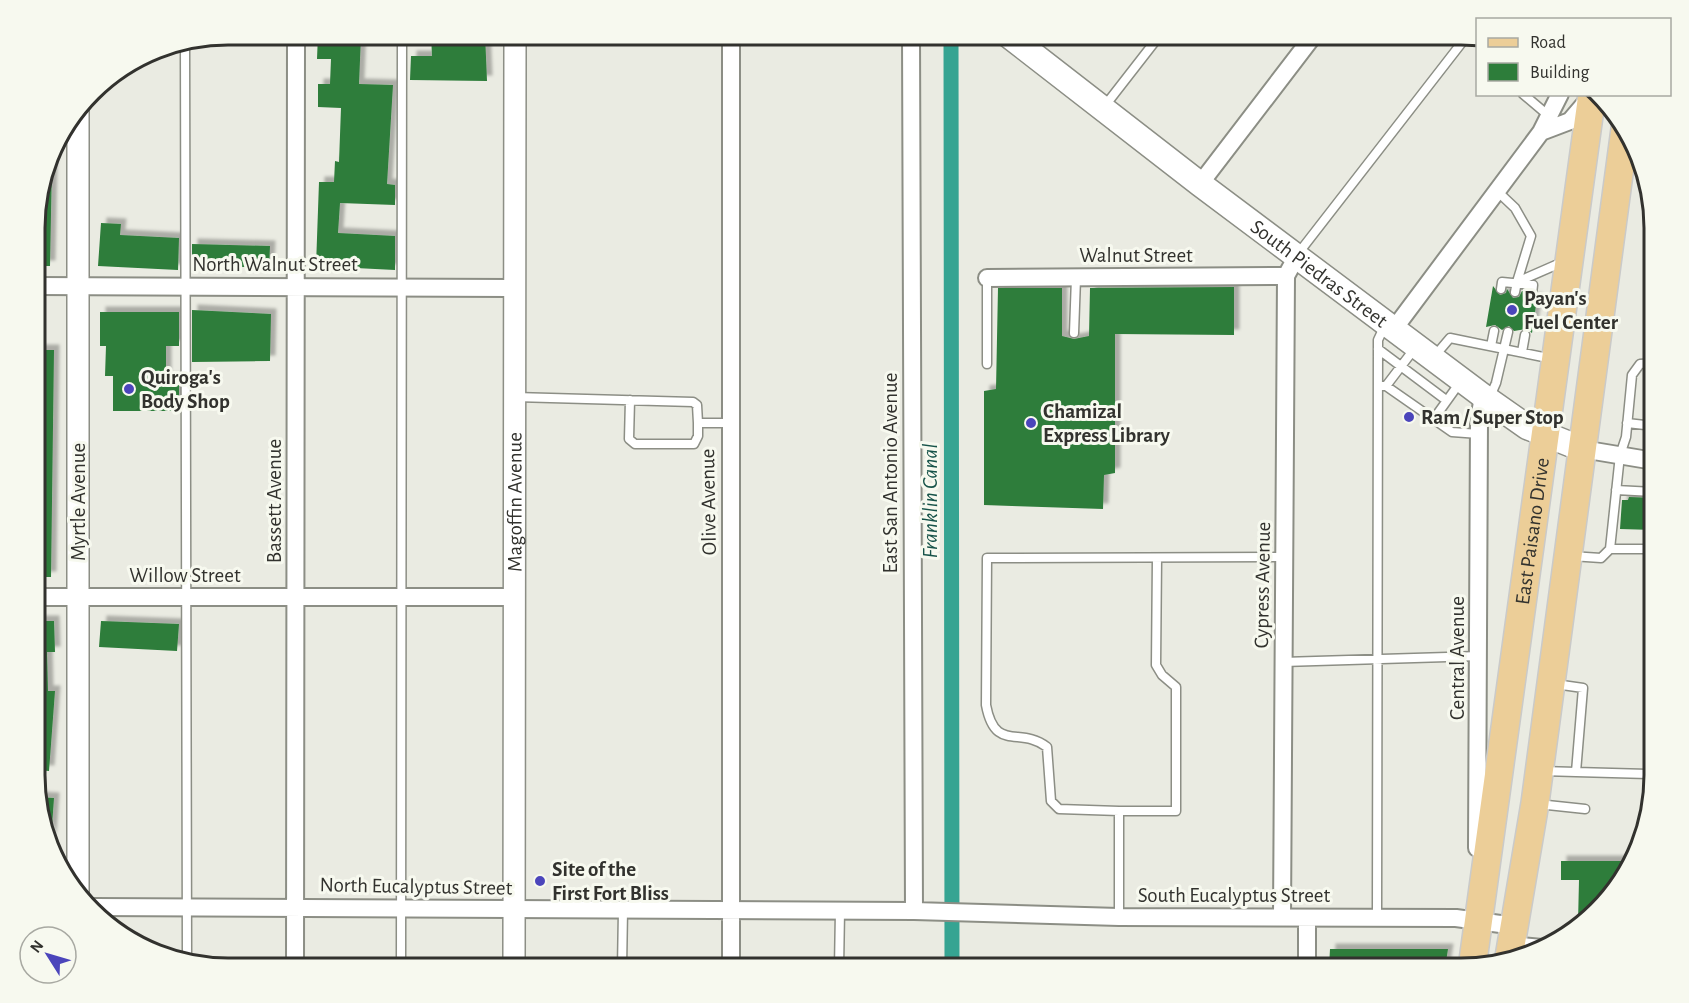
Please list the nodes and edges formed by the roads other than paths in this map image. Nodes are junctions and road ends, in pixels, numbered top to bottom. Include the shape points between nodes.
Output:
1 (296, 45) edge
2 (402, 45) edge
3 (515, 45) edge
4 (731, 45) edge
5 (911, 45) edge
6 (1022, 45) edge
7 (1152, 45) edge
8 (1306, 45) edge
9 (1460, 45) edge
10 (185, 51) edge
11 (1525, 96) edge
12 (1559, 96) edge
13 (1590, 97) edge
14 (1591, 99) edge
15 (1103, 108) junction
16 (1549, 116) junction
17 (78, 123) edge
18 (1540, 132) junction
19 (1623, 144) edge
20 (1200, 184) junction
21 (1497, 191) junction
22 (1571, 258) junction
23 (1291, 266) junction
24 (987, 278) joint
25 (1076, 278) junction
26 (45, 286) edge
27 (185, 286) junction
28 (296, 286) junction
29 (78, 287) junction
30 (401, 287) junction
31 (1516, 287) junction
32 (514, 288) junction
33 (1501, 289) dead end
34 (1532, 294) dead end
35 (1390, 326) junction
36 (1494, 331) dead end
37 (1508, 332) dead end
38 (1074, 333) dead end
39 (1525, 335) dead end
40 (1491, 346) junction
41 (1378, 349) junction
42 (1505, 349) junction
43 (1425, 352) junction
44 (1522, 352) junction
45 (1557, 360) junction
46 (987, 364) dead end
47 (1644, 364) edge
48 (1401, 366) junction
49 (1462, 380) junction
50 (1382, 386) junction
51 (514, 398) junction
52 (1486, 398) junction
53 (630, 400) junction
54 (1446, 400) junction
55 (1433, 420) junction
56 (698, 423) junction
57 (730, 423) junction
58 (1628, 423) junction
59 (1644, 425) edge
60 (1479, 434) junction
61 (1546, 437) junction
62 (1582, 449) junction
63 (1620, 455) junction
64 (1644, 459) edge
65 (1616, 490) junction
66 (1644, 491) edge
67 (1610, 549) junction
68 (1644, 549) edge
69 (1285, 556) junction
70 (1568, 556) junction
71 (1157, 558) junction
72 (45, 597) edge
73 (78, 597) junction
74 (185, 597) junction
75 (296, 597) junction
76 (402, 597) junction
77 (514, 597) junction
78 (1480, 656) junction
79 (1377, 658) junction
80 (1283, 662) junction
81 (1551, 684) junction
82 (1539, 771) junction
83 (1576, 772) junction
84 (1644, 774) edge
85 (1535, 803) junction
86 (1585, 809) dead end
87 (1119, 811) junction
88 (78, 880) edge
89 (102, 908) edge
90 (187, 908) junction
91 (296, 908) junction
92 (401, 909) junction
93 (514, 910) junction
94 (623, 910) junction
95 (731, 910) junction
96 (840, 911) junction
97 (914, 911) junction
98 (953, 912) joint
99 (1119, 917) junction
100 (1282, 918) junction
101 (1307, 918) junction
102 (1377, 918) junction
103 (1479, 921) junction
104 (1512, 943) edge
105 (187, 953) edge
106 (295, 958) edge
107 (401, 958) edge
108 (514, 958) edge
109 (622, 958) edge
110 (731, 958) edge
111 (839, 958) edge
112 (1306, 958) edge
113 (1474, 958) edge

1 - 28 street, Bassett Avenue
2 - 30 lane
3 - 32 street, Magoffin Avenue
4 - 57 street, Olive Avenue
5 - 97 street, East San Antonio Avenue
6 - 15 main road, South Piedras Street
7 - 15 lane
8 - 20 street
9 - 23 lane
10 - 27 lane
11 - 16 lane
12 - 16 street
13 - 18 street via 1570,121
14 - 22 main road, East Paisano Drive
15 - 20 main road, South Piedras Street
16 - 18 street
17 - 29 street, Myrtle Avenue
18 - 21 street
19 - 62 main road, East Paisano Drive
20 - 23 main road, South Piedras Street
21 - 31 lane via 1515,208 1531,236
21 - 35 street
22 - 31 lane
22 - 45 main road, East Paisano Drive
23 - 25 street, Walnut Street
23 - 35 main road, South Piedras Street
23 - 69 street, Cypress Avenue
24 - 25 street, Walnut Street
24 - 46 lane
25 - 38 lane
26 - 29 street, North Walnut Street
27 - 28 street, North Walnut Street
27 - 29 street, North Walnut Street
27 - 74 lane
28 - 30 street, North Walnut Street
28 - 75 street, Bassett Avenue
29 - 73 street, Myrtle Avenue
30 - 32 street, North Walnut Street
30 - 76 lane
31 - 33 lane via 1502,282
31 - 34 lane via 1533,285
32 - 51 street, Magoffin Avenue
35 - 41 lane via 1378,340
35 - 43 main road, South Piedras Street
36 - 40 lane
37 - 42 lane
39 - 44 lane
40 - 42 lane
40 - 43 lane via 1450,338
41 - 48 lane
41 - 50 lane
42 - 44 lane
42 - 52 lane
43 - 48 lane
43 - 49 main road, South Piedras Street
44 - 45 lane
45 - 61 main road, East Paisano Drive
47 - 58 lane via 1632,375
48 - 50 lane
48 - 54 lane via 1430,392
49 - 52 main road, South Piedras Street
49 - 54 lane
50 - 55 lane via 1404,396
50 - 79 lane
51 - 53 lane
51 - 77 street, Magoffin Avenue
52 - 60 street, Central Avenue
52 - 61 main road, South Piedras Street
53 - 56 lane via 693,402 697,405
53 - 56 lane via 629,439 635,444 694,444
54 - 55 lane
55 - 60 lane via 1452,432
56 - 57 lane
57 - 95 street, Olive Avenue
58 - 59 lane
58 - 63 lane
60 - 78 street, Central Avenue
61 - 62 main road, South Piedras Street
61 - 103 main road, East Paisano Drive
62 - 63 street, South Piedras Street
62 - 70 main road, East Paisano Drive
63 - 64 street, South Piedras Street
63 - 65 lane
65 - 66 lane
65 - 67 lane
67 - 68 lane
67 - 70 lane via 1601,558
69 - 71 lane
69 - 80 street, Cypress Avenue
70 - 81 main road, East Paisano Drive
71 - 87 lane via 1156,665 1176,687 1176,811
71 - 87 lane via 987,558 986,705 990,723 1000,734 1038,740 1047,747 1051,801 1059,809
72 - 73 street, Willow Street
73 - 74 street, Willow Street
73 - 88 street, Myrtle Avenue
74 - 75 street, Willow Street
74 - 90 lane
75 - 76 street, Willow Street
75 - 91 street, Bassett Avenue
76 - 77 street, Willow Street
76 - 92 lane
77 - 93 street, Magoffin Avenue
78 - 79 lane
78 - 103 street, Central Avenue
79 - 80 lane
79 - 102 lane
80 - 100 street, Cypress Avenue
81 - 82 main road, East Paisano Drive
81 - 83 lane via 1583,688
82 - 83 lane
82 - 85 main road, East Paisano Drive
83 - 84 lane
85 - 86 lane
85 - 104 main road, East Paisano Drive
87 - 99 lane
89 - 90 street, North Eucalyptus Street
90 - 91 street, North Eucalyptus Street
90 - 105 lane
91 - 92 street, North Eucalyptus Street
91 - 106 street, Bassett Avenue
92 - 93 street, North Eucalyptus Street
92 - 107 lane
93 - 94 street, North Eucalyptus Street
93 - 108 street, Magoffin Avenue
94 - 95 street, North Eucalyptus Street
94 - 109 lane
95 - 96 street, North Eucalyptus Street
95 - 110 street, Olive Avenue
96 - 97 street, North Eucalyptus Street
96 - 111 lane
97 - 98 street, North Eucalyptus Street
98 - 99 street, South Eucalyptus Street
99 - 100 street, South Eucalyptus Street
100 - 101 street, South Eucalyptus Street
101 - 102 street, South Eucalyptus Street
101 - 112 street
102 - 103 street, South Eucalyptus Street
103 - 104 street, South Eucalyptus Street
103 - 113 main road, East Paisano Drive

